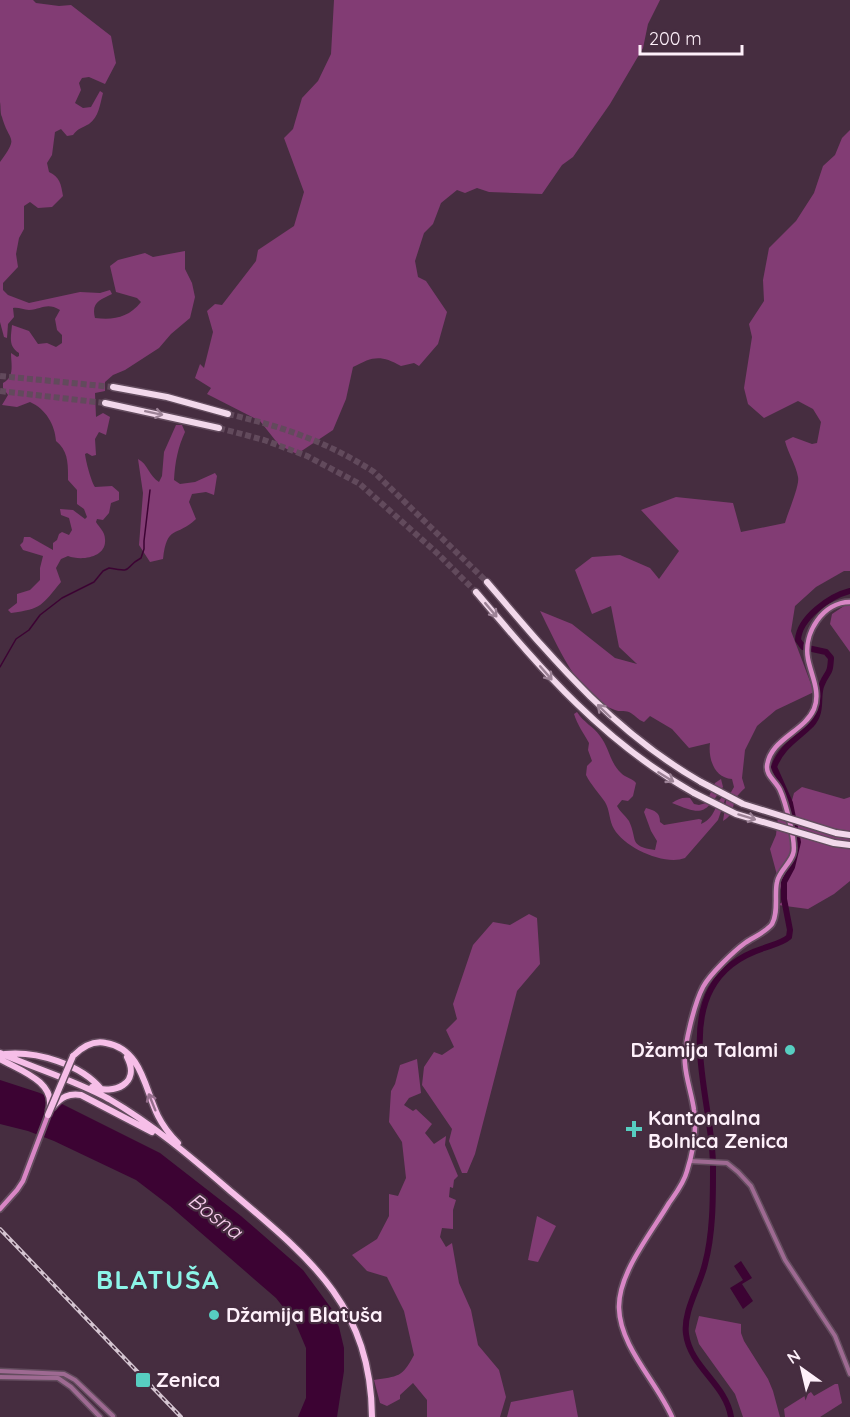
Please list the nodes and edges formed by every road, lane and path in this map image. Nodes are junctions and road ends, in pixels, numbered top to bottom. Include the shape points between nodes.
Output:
1 (113, 387) tunnel mouth
2 (105, 403) tunnel mouth
3 (228, 414) tunnel mouth
4 (219, 428) tunnel mouth
5 (487, 582) tunnel mouth
6 (476, 592) tunnel mouth
7 (850, 602) edge
8 (850, 835) edge
9 (850, 845) edge
10 (117, 1046) junction
11 (1, 1056) edge
12 (42, 1070) junction
13 (102, 1090) junction
14 (48, 1114) junction
15 (690, 1161) junction
16 (698, 1163) junction
17 (199, 1164) junction
18 (685, 1177) junction
19 (0, 1209) edge
20 (0, 1371) edge
21 (850, 1374) edge
22 (0, 1377) edge
23 (100, 1417) edge
24 (113, 1417) edge
25 (372, 1417) edge
26 (672, 1417) edge

1 - 3 highway
2 -> 4 highway
8 -> 5 highway, bridge via 743,804 648,749 575,683
6 -> 9 highway, bridge via 560,689 591,719 666,777 736,814
7 - 15 main road via 837,604 817,620 807,655 817,697 815,708 802,726 771,754 767,768 780,790 795,848 777,882 772,924 734,952 703,986 698,1001 684,1052 695,1118
10 - 13 highway via 127,1055 131,1073 119,1089
10 - 14 highway, bridge via 93,1043 73,1056
17 -> 10 highway via 162,1124 140,1070
11 - 12 highway
11 - 13 highway via 24,1054 64,1062
11 - 14 highway via 47,1089
12 - 13 highway
12 - 17 highway via 121,1107
14 - 17 highway, bridge via 57,1101 67,1095 78,1095 153,1132
14 - 19 main road via 17,1190
15 - 16 street
15 - 18 main road
16 - 18 street
16 - 21 street via 723,1162 756,1193 785,1260 835,1336
17 - 25 highway via 303,1254 335,1293 364,1354
18 - 26 main road via 633,1260 619,1307 625,1334
20 - 24 street via 68,1376
22 - 23 street via 58,1378

